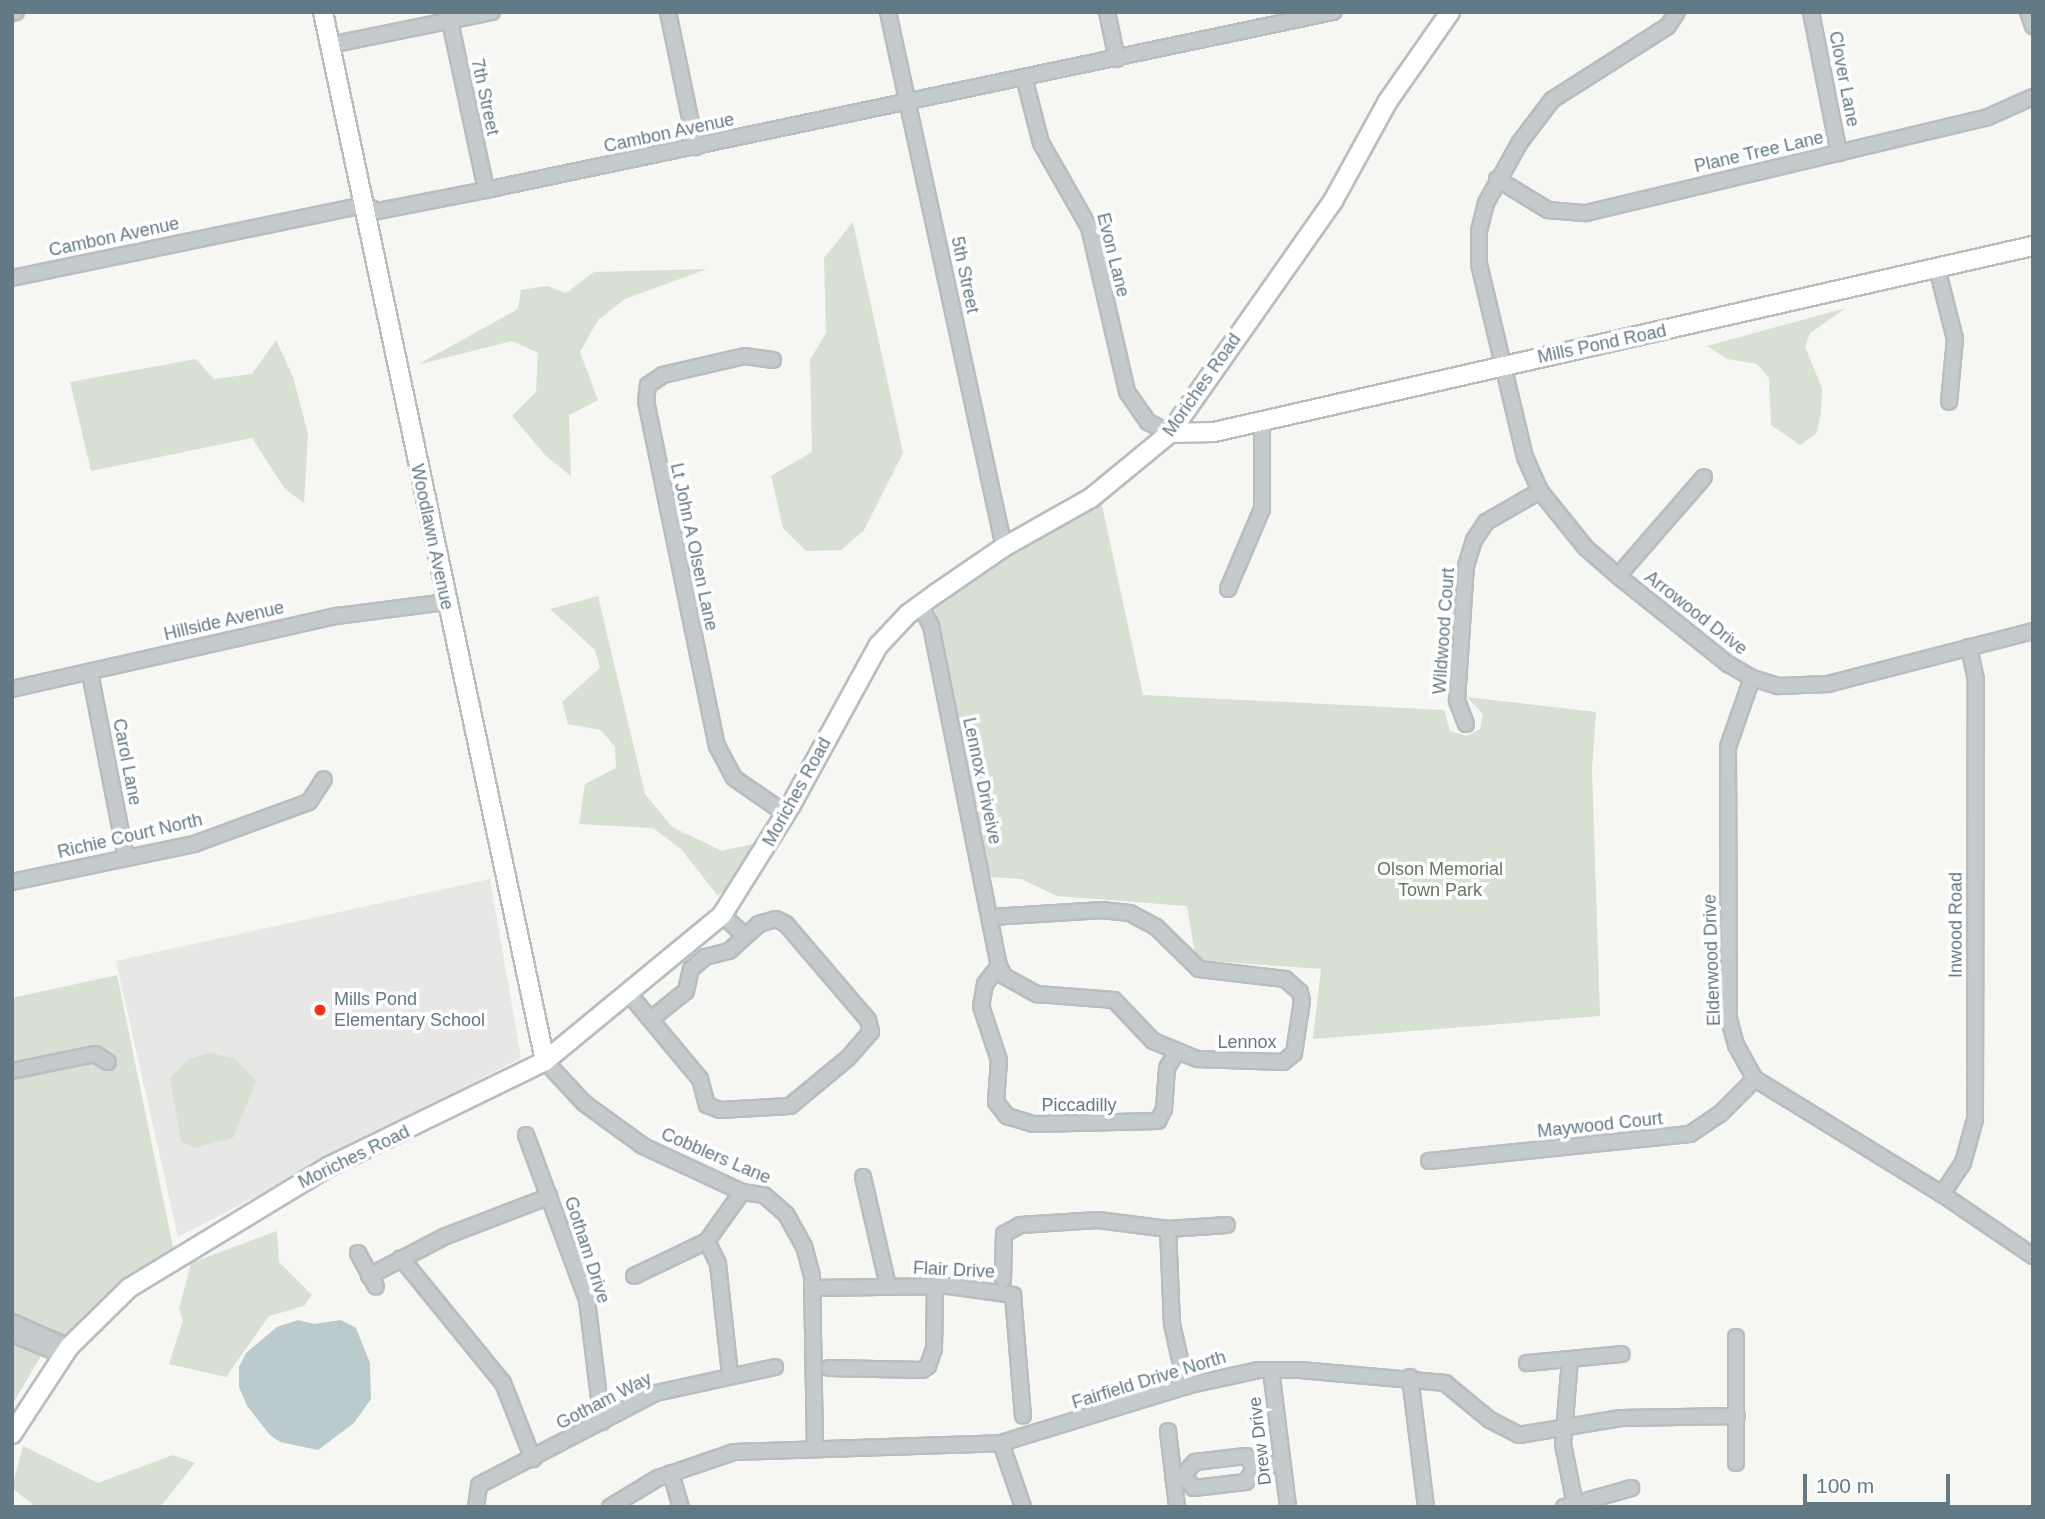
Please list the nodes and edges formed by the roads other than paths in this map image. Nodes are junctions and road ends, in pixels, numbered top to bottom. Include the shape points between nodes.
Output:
1 (323, 12) edge
2 (492, 12) edge
3 (668, 12) edge
4 (888, 12) edge
5 (1107, 12) edge
6 (1450, 12) edge
7 (1677, 12) edge
8 (1811, 12) edge
9 (2028, 12) edge
10 (1329, 13) edge
11 (448, 17) edge
12 (2033, 26) edge
13 (330, 46) junction
14 (1117, 59) junction
15 (1024, 76) junction
16 (2033, 97) edge
17 (907, 102) junction
18 (696, 147) junction
19 (1839, 153) junction
20 (1497, 179) junction
21 (485, 190) junction
22 (364, 205) junction
23 (2033, 246) edge
24 (1937, 268) junction
25 (12, 278) edge
26 (773, 360) dead end
27 (1507, 365) junction
28 (1948, 402) dead end
29 (1262, 421) junction
30 (1170, 433) junction
31 (1704, 477) dead end
32 (1540, 491) junction
33 (1004, 547) junction
34 (1618, 576) junction
35 (1228, 589) dead end
36 (446, 602) junction
37 (920, 605) junction
38 (2033, 631) edge
39 (1969, 648) junction
40 (90, 673) junction
41 (1752, 678) junction
42 (12, 689) edge
43 (1466, 724) dead end
44 (324, 779) dead end
45 (786, 814) junction
46 (126, 858) junction
47 (12, 882) edge
48 (722, 915) junction
49 (991, 917) junction
50 (745, 936) junction
51 (999, 966) junction
52 (630, 995) junction
53 (652, 1019) junction
54 (1176, 1053) junction
55 (545, 1061) junction
56 (108, 1062) dead end
57 (12, 1071) edge
58 (1755, 1079) junction
59 (526, 1135) dead end
60 (1429, 1161) dead end
61 (863, 1177) dead end
62 (741, 1192) junction
63 (1942, 1194) junction
64 (550, 1196) junction
65 (1227, 1225) dead end
66 (1168, 1229) junction
67 (707, 1241) junction
68 (358, 1253) dead end
69 (2033, 1256) edge
70 (401, 1258) junction
71 (634, 1276) dead end
72 (1003, 1280) dead end
73 (888, 1286) junction
74 (935, 1286) junction
75 (813, 1288) junction
76 (12, 1322) edge
77 (12, 1334) edge
78 (1736, 1337) dead end
79 (66, 1351) junction
80 (1622, 1354) dead end
81 (1570, 1360) junction
82 (1527, 1363) dead end
83 (775, 1367) dead end
84 (829, 1368) dead end
85 (1271, 1370) junction
86 (730, 1376) junction
87 (1410, 1377) junction
88 (1186, 1386) junction
89 (1023, 1416) dead end
90 (1737, 1416) junction
91 (602, 1422) junction
92 (1566, 1426) junction
93 (1168, 1431) dead end
94 (12, 1434) edge
95 (1000, 1443) junction
96 (815, 1447) junction
97 (533, 1459) junction
98 (1282, 1463) junction
99 (1737, 1463) dead end
100 (1255, 1467) junction
101 (671, 1473) junction
102 (1178, 1476) junction
103 (1631, 1488) dead end
104 (1569, 1505) edge
105 (476, 1507) edge
106 (610, 1507) edge
107 (681, 1507) edge
108 (1023, 1507) edge
109 (1177, 1507) edge
110 (1288, 1507) edge
111 (1426, 1507) edge

1 - 13 main road, Woodlawn Avenue
2 - 11 street
3 - 18 street
4 - 17 street, 5th Street
5 - 14 street
6 - 30 main road, Moriches Road via 1388,101 1333,201
7 - 20 street, Arrowood Drive via 1668,26 1552,100
8 - 19 street, Clover Lane
9 - 12 street
10 - 14 street, Cambon Avenue
11 - 13 street
11 - 21 street, 7th Street
13 - 22 main road, Woodlawn Avenue
14 - 15 street, Cambon Avenue
15 - 17 street, Cambon Avenue
15 - 30 street, Evon Lane via 1041,143 1089,227 1127,392 1148,422
16 - 19 street, Plane Tree Lane via 1988,117
17 - 18 street, Cambon Avenue
17 - 33 street, 5th Street
18 - 21 street, Cambon Avenue
19 - 20 street, Plane Tree Lane via 1586,213 1548,210
20 - 27 street, Arrowood Drive via 1479,231 1479,264 1497,347
21 - 22 street, Cambon Avenue via 378,211
22 - 25 street, Cambon Avenue
22 - 36 main road, Woodlawn Avenue
23 - 24 main road, Mills Pond Road
24 - 27 main road, Mills Pond Road
24 - 28 street via 1955,339
26 - 45 street, Lt John A Olsen Lane via 745,356 663,375 648,385 646,401 717,747 734,778
27 - 29 main road, Mills Pond Road
27 - 32 street, Arrowood Drive via 1525,457
29 - 30 main road, Mills Pond Road via 1214,432
29 - 35 street via 1262,509
30 - 33 main road, Moriches Road via 1091,498
31 - 34 street
32 - 34 street, Arrowood Drive via 1586,548
32 - 43 street, Wildwood Court via 1486,522 1470,553 1457,700
33 - 37 main road, Moriches Road
34 - 41 street, Arrowood Drive
36 - 40 street, Hillside Avenue via 337,616
36 - 55 main road, Woodlawn Avenue
37 - 45 main road, Moriches Road via 878,646
37 - 49 street, Lennox Driveive via 930,626
38 - 39 street, Arrowood Drive
39 - 41 street, Arrowood Drive via 1802,688
39 - 63 street, Inwood Road via 1976,680 1975,1119 1963,1163
40 - 42 street, Hillside Avenue
40 - 46 street, Carol Lane
41 - 58 street, Elderwood Drive via 1728,747 1729,1019 1736,1045
44 - 46 street, Richie Court North via 309,802 194,844
45 - 48 main road, Moriches Road
46 - 47 street, Richie Court North
48 - 50 street
48 - 52 main road, Moriches Road
49 - 51 street, Lennox Driveive
49 - 54 street, Lennox via 1103,910 1130,913 1156,927 1199,969 1286,979 1300,992 1303,1012 1298,1040 1294,1053 1283,1062 1211,1061
50 - 53 street via 729,951 698,963 691,970 686,990
50 - 53 street via 768,919 786,924 868,1020 869,1037 790,1106 720,1110 707,1105 700,1079
51 - 54 street, Lennox via 1025,991 1114,1000 1153,1041
51 - 54 street, Piccadilly via 985,984 981,1006 999,1060 996,1102 1007,1116 1048,1125 1158,1121 1164,1109 1167,1068
52 - 53 street
52 - 55 main road, Moriches Road
55 - 62 street, Cobblers Lane via 584,1103 629,1138
55 - 79 main road, Moriches Road via 328,1167 256,1208 129,1288
56 - 57 street via 96,1054
58 - 60 street, Maywood Court via 1720,1114 1690,1134
58 - 63 street, Elderwood Drive
59 - 64 street, Gotham Drive
61 - 73 street
62 - 67 street
62 - 75 street, Cobblers Lane via 764,1195 786,1214 804,1246
63 - 69 street, Elderwood Drive
64 - 70 street
64 - 91 street, Gotham Drive via 587,1300
65 - 66 street
66 - 72 street via 1098,1220 1020,1225 1004,1234
66 - 88 street via 1172,1324
67 - 71 street
67 - 86 street via 718,1264
68 - 70 street via 372,1282
70 - 97 street via 503,1383
73 - 74 street, Flair Drive
73 - 75 street, Flair Drive
74 - 84 street via 934,1349 929,1366 922,1370
74 - 89 street, Flair Drive via 1013,1295
75 - 96 street, Cobblers Lane
76 - 79 street
77 - 79 street
78 - 90 street
79 - 94 main road, Moriches Road
80 - 81 street
81 - 82 street
81 - 92 street
83 - 86 street, Gotham Way
85 - 87 street, Fairfield Drive North
85 - 88 street, Fairfield Drive North via 1236,1373
85 - 98 street, Drew Drive
86 - 91 street, Gotham Way via 656,1393
87 - 92 street, Fairfield Drive North via 1445,1383 1496,1425 1519,1435
87 - 111 street
88 - 95 street, Fairfield Drive North
90 - 92 street, Fairfield Drive North via 1642,1416
90 - 99 street
91 - 97 street, Gotham Way
92 - 104 street via 1563,1444
93 - 102 street
95 - 96 street, Fairfield Drive North
95 - 108 street
96 - 101 street, Fairfield Drive North via 734,1452
97 - 105 street, Gotham Way via 479,1485
98 - 100 street
98 - 110 street, Drew Drive
100 - 102 street via 1246,1456 1195,1462
100 - 102 street via 1246,1482 1194,1488
101 - 106 street, Fairfield Drive North
101 - 107 street
102 - 109 street
103 - 104 street

